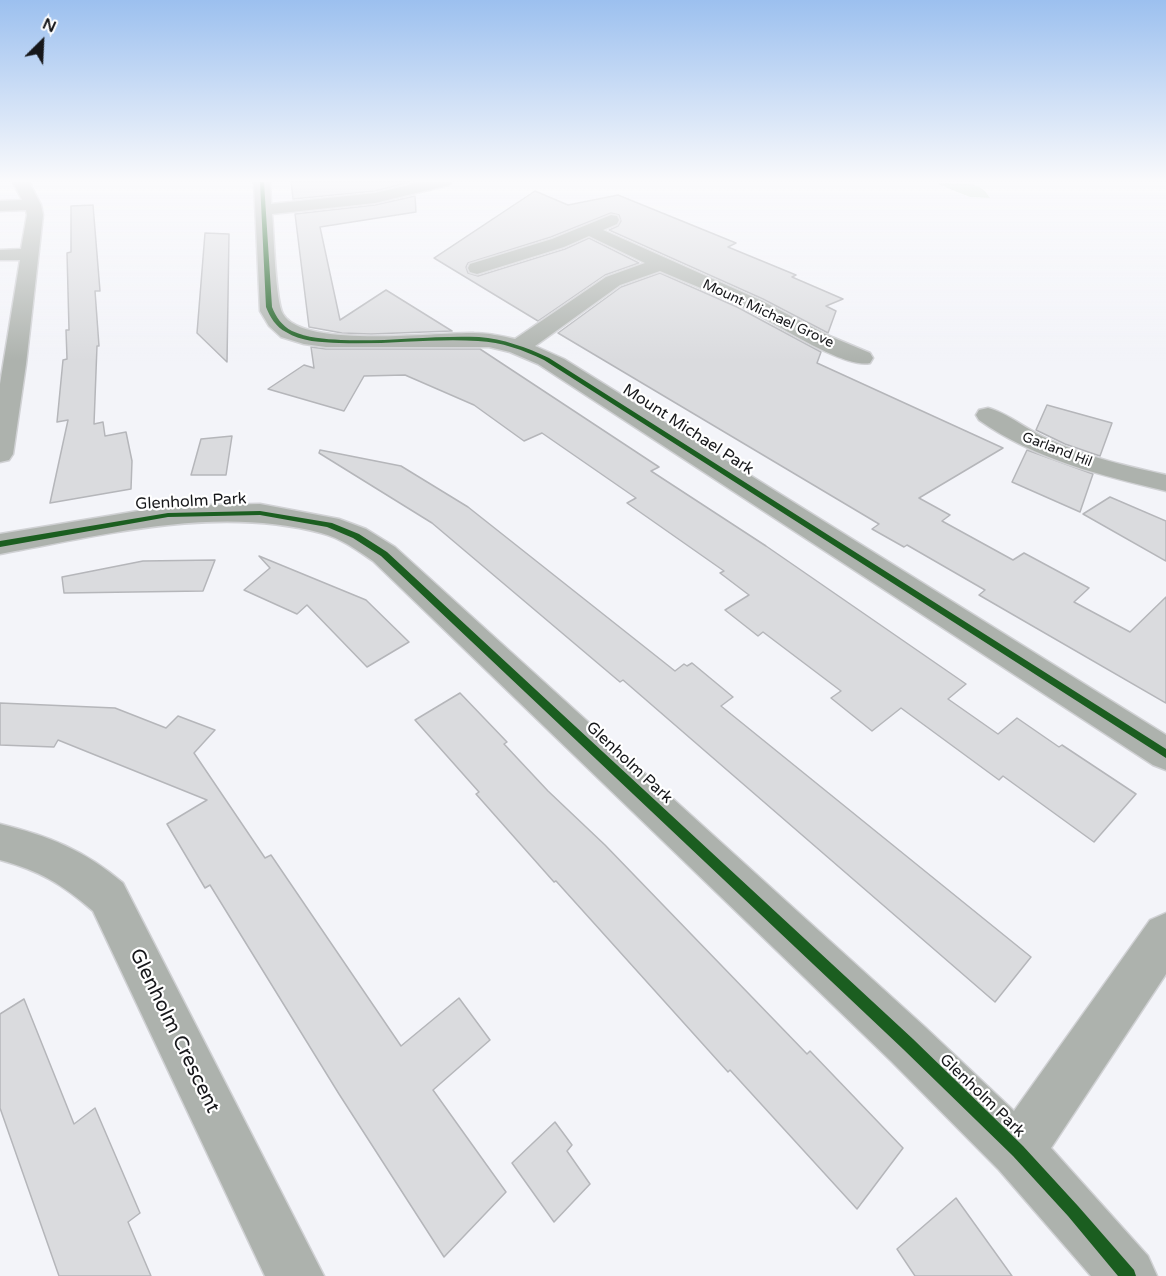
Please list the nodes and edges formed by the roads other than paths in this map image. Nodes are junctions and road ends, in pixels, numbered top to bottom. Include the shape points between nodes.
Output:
1 (31, 242) edge
2 (265, 242) edge
3 (562, 242) edge
4 (614, 242) edge
5 (29, 254) junction
6 (0, 255) edge
7 (660, 264) junction
8 (477, 268) dead end
9 (520, 346) junction
10 (862, 358) dead end
11 (8, 365) edge
12 (988, 415) dead end
13 (0, 454) edge
14 (1166, 483) edge
15 (0, 544) edge
16 (1166, 754) edge
17 (0, 842) edge
18 (1166, 935) edge
19 (1018, 1151) junction
20 (296, 1276) edge
21 (1128, 1276) edge

1 - 5 street
2 - 9 street, Mount Michael Park via 269,307 273,317 290,333 321,340 455,338 498,340
3 - 8 street
4 - 7 street, Mount Michael Grove
5 - 6 street
5 - 11 street
7 - 9 street via 613,281
7 - 10 street, Mount Michael Grove
9 - 16 street, Mount Michael Park via 556,364
11 - 13 street
12 - 14 street, Garland Hil via 1007,430 1075,460
15 - 19 street, Glenholm Park via 125,521 215,512 296,518 356,536 384,554
17 - 20 street, Glenholm Crescent via 57,858 108,897
18 - 19 street
19 - 21 street, Glenholm Park

